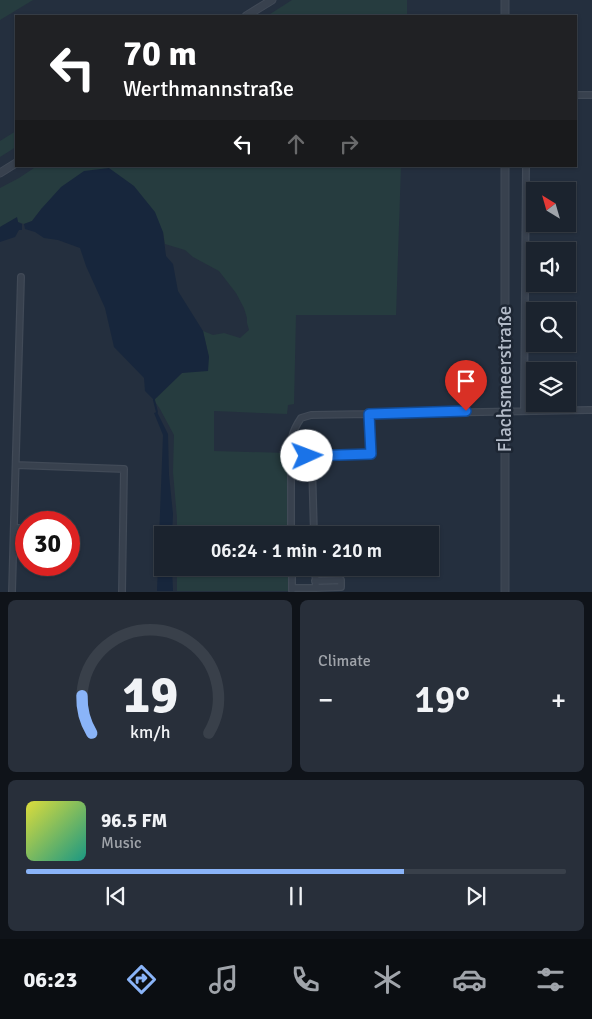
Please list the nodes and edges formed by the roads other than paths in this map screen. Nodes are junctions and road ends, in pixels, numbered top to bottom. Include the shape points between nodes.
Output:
1 (272, 0) edge
2 (505, 0) edge
3 (248, 15) edge
4 (505, 15) edge
5 (577, 95) edge
6 (592, 95) edge
7 (15, 164) edge
8 (505, 167) edge
9 (526, 167) edge
10 (0, 173) edge
11 (21, 277) dead end
12 (505, 410) junction
13 (524, 410) junction
14 (592, 410) edge
15 (369, 414) junction
16 (291, 456) junction
17 (312, 463) dead end
18 (16, 465) junction
19 (291, 526) edge
20 (314, 526) edge
21 (14, 528) joint
22 (292, 576) edge
23 (316, 576) edge
24 (292, 590) edge
25 (12, 592) edge
26 (122, 592) edge
27 (505, 592) edge

1 - 3 street
2 - 4 street
5 - 6 street
7 - 10 street
8 - 12 street, Flachsmeerstraße
9 - 13 street, Flachsmeerstraße
11 - 18 street
12 - 13 street
12 - 15 street
12 - 27 street, Flachsmeerstraße
13 - 14 street
15 - 16 street via 300,418 291,440
15 - 16 street via 371,454
16 - 19 street
17 - 20 street
18 - 21 street
18 - 26 street via 124,469
21 - 25 street
22 - 24 street
23 - 24 street via 316,584

